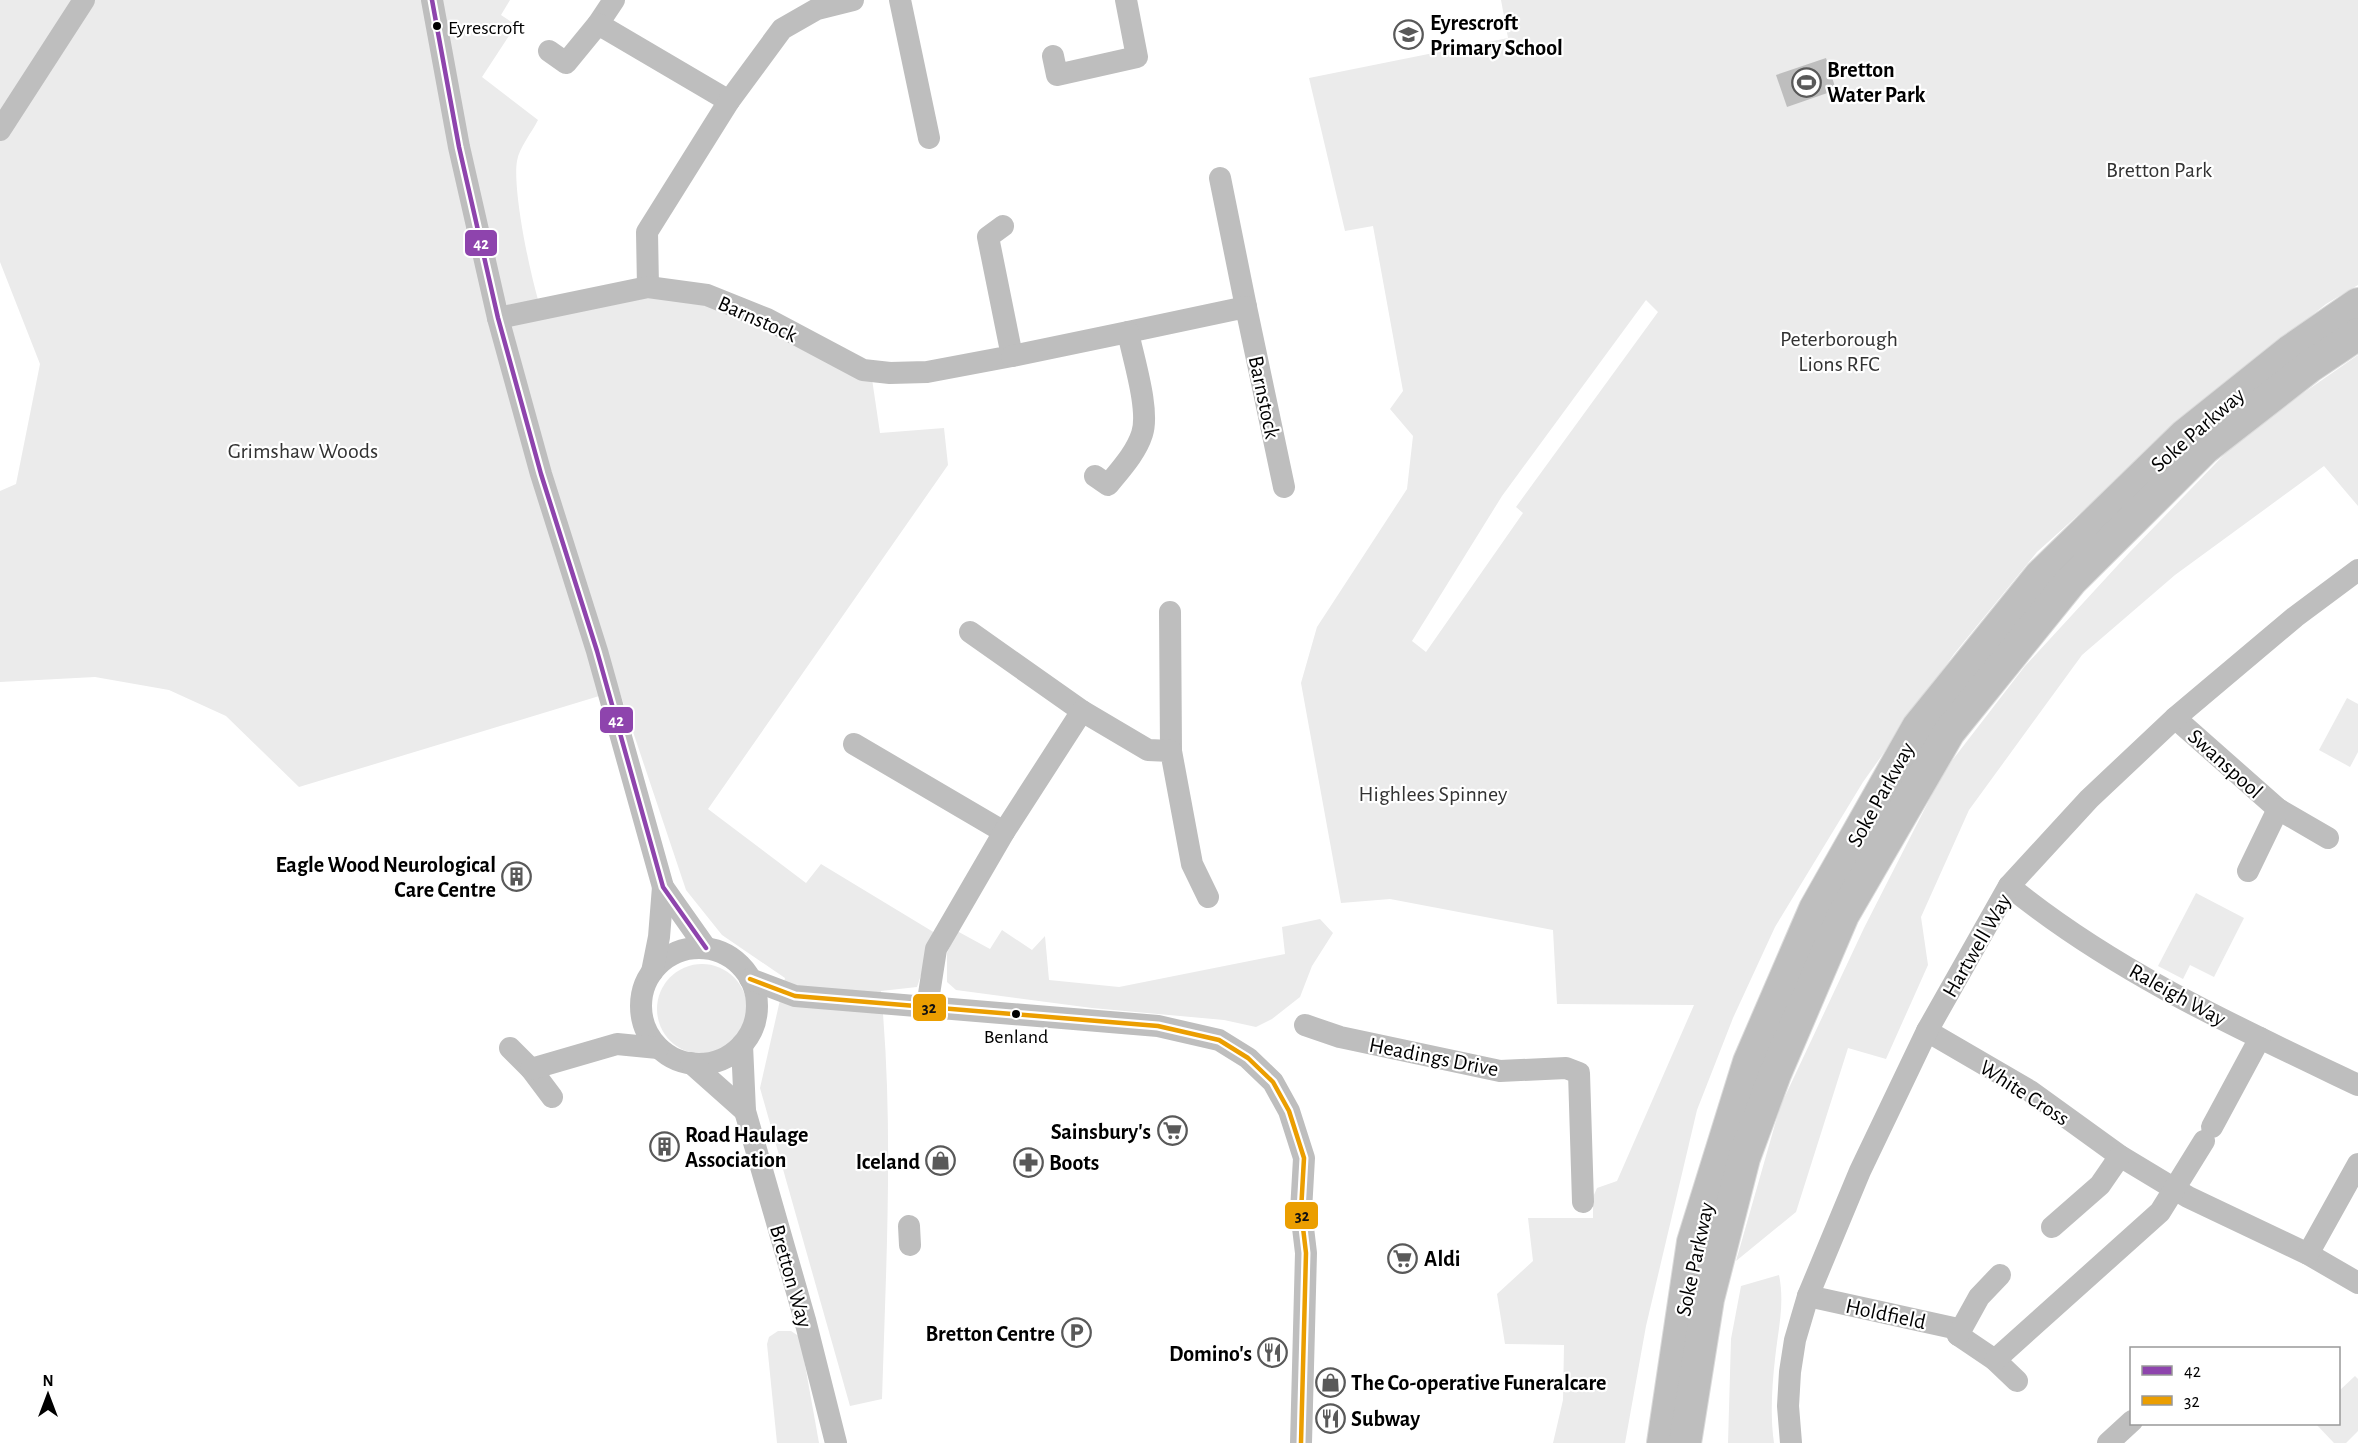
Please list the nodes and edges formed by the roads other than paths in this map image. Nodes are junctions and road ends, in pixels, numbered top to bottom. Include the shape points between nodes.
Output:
1 (84, 0) edge
2 (432, 0) edge
3 (614, 0) edge
4 (848, 0) edge
5 (900, 0) edge
6 (1126, 0) edge
7 (598, 24) junction
8 (1053, 56) dead end
9 (556, 64) dead end
10 (729, 101) junction
11 (0, 130) edge
12 (929, 138) dead end
13 (1228, 188) dead end
14 (1003, 226) dead end
15 (648, 287) junction
16 (2358, 304) edge
17 (1246, 307) junction
18 (498, 318) junction
19 (1128, 332) junction
20 (2358, 334) edge
21 (1012, 356) junction
22 (1287, 475) dead end
23 (1095, 476) dead end
24 (2358, 570) edge
25 (1170, 612) dead end
26 (970, 632) dead end
27 (1082, 711) junction
28 (2175, 718) junction
29 (854, 744) dead end
30 (1171, 751) junction
31 (2278, 809) junction
32 (1004, 832) junction
33 (2328, 838) dead end
34 (2248, 871) dead end
35 (2009, 886) junction
36 (663, 887) junction
37 (1208, 897) dead end
38 (706, 948) junction
39 (652, 972) junction
40 (750, 979) junction
41 (795, 996) junction
42 (641, 998) junction
43 (757, 1005) junction
44 (927, 1007) junction
45 (1305, 1025) dead end
46 (1927, 1030) junction
47 (2260, 1038) junction
48 (617, 1044) junction
49 (742, 1046) junction
50 (510, 1048) dead end
51 (658, 1048) junction
52 (691, 1064) junction
53 (531, 1069) junction
54 (2358, 1085) edge
55 (552, 1097) dead end
56 (745, 1111) junction
57 (2120, 1156) junction
58 (2358, 1164) edge
59 (2182, 1193) junction
60 (1584, 1202) dead end
61 (2052, 1227) dead end
62 (1693, 1242) junction
63 (2308, 1254) junction
64 (2000, 1275) dead end
65 (2358, 1283) edge
66 (1808, 1296) junction
67 (1708, 1299) junction
68 (1958, 1335) junction
69 (1995, 1360) junction
70 (2017, 1381) dead end
71 (836, 1443) edge
72 (1301, 1443) edge
73 (1647, 1443) edge
74 (1663, 1443) edge
75 (1685, 1443) edge
76 (1703, 1443) edge
77 (1791, 1443) edge

1 - 11 street
2 - 18 street via 459,147
3 - 7 street
4 - 10 street via 817,9 782,29
5 - 12 street via 916,115
6 - 8 street via 1137,57 1057,75
7 - 9 street
7 - 10 street
10 - 15 street via 647,232
13 - 17 street, Barnstock
14 - 21 street via 988,237
15 - 18 street, Barnstock
15 - 21 street, Barnstock via 707,295 767,319 863,370 927,372
16 - 62 highway, Soke Parkway via 2290,351 2185,435 2040,576 1918,727 1811,920 1749,1062
17 - 19 street, Barnstock
17 - 22 street, Barnstock
18 - 36 street
19 - 21 street, Barnstock
19 - 23 street via 1144,418 1142,434 1131,456 1108,485
20 - 67 highway, Soke Parkway via 2205,448 2071,581 1949,732 1842,915 1744,1158
24 - 28 street, Hartwell Way via 2295,617
25 - 30 street
26 - 27 street
27 - 30 street via 1148,750
27 - 32 street
28 - 31 street, Swanspool
28 - 35 street, Hartwell Way via 2089,799
29 - 32 street
30 - 37 street via 1192,864
31 - 33 street, Swanspool
31 - 34 street
32 - 44 street via 936,949
35 - 46 street, Hartwell Way
35 - 47 street, Raleigh Way via 2133,971
36 - 38 street
36 - 39 street
38 - 39 street via 676,953
38 - 40 street via 732,958
39 - 42 street
40 - 41 street
40 - 43 street
41 - 43 street
41 - 44 street
42 - 48 street via 632,1026
42 - 51 street via 644,1025
43 - 49 street via 753,1027
44 - 72 street via 1158,1026 1220,1040 1274,1082 1289,1111 1304,1158
45 - 60 street, Headings Drive via 1340,1037 1500,1071 1579,1073 1594,1179
46 - 57 street, White Cross via 2030,1091
46 - 66 street, Hartwell Way via 1860,1171
47 - 54 street, Raleigh Way
47 - 59 street via 2208,1134
48 - 51 street
48 - 53 street
49 - 52 street via 715,1062
49 - 56 street, Bretton Way
50 - 53 street
51 - 52 street
52 - 56 street
53 - 55 street
56 - 71 street, Bretton Way
57 - 59 street, White Cross
57 - 61 street via 2100,1185
58 - 63 street
59 - 63 street, White Cross
59 - 69 street
62 - 73 highway via 1662,1343
62 - 74 highway, Soke Parkway
63 - 65 street, White Cross
64 - 68 street via 1979,1297
66 - 68 street, Holdfield via 1958,1329
66 - 77 street, Hartwell Way via 1790,1372
67 - 75 highway, Soke Parkway
67 - 76 highway
68 - 69 street, Holdfield
69 - 70 street, Holdfield

